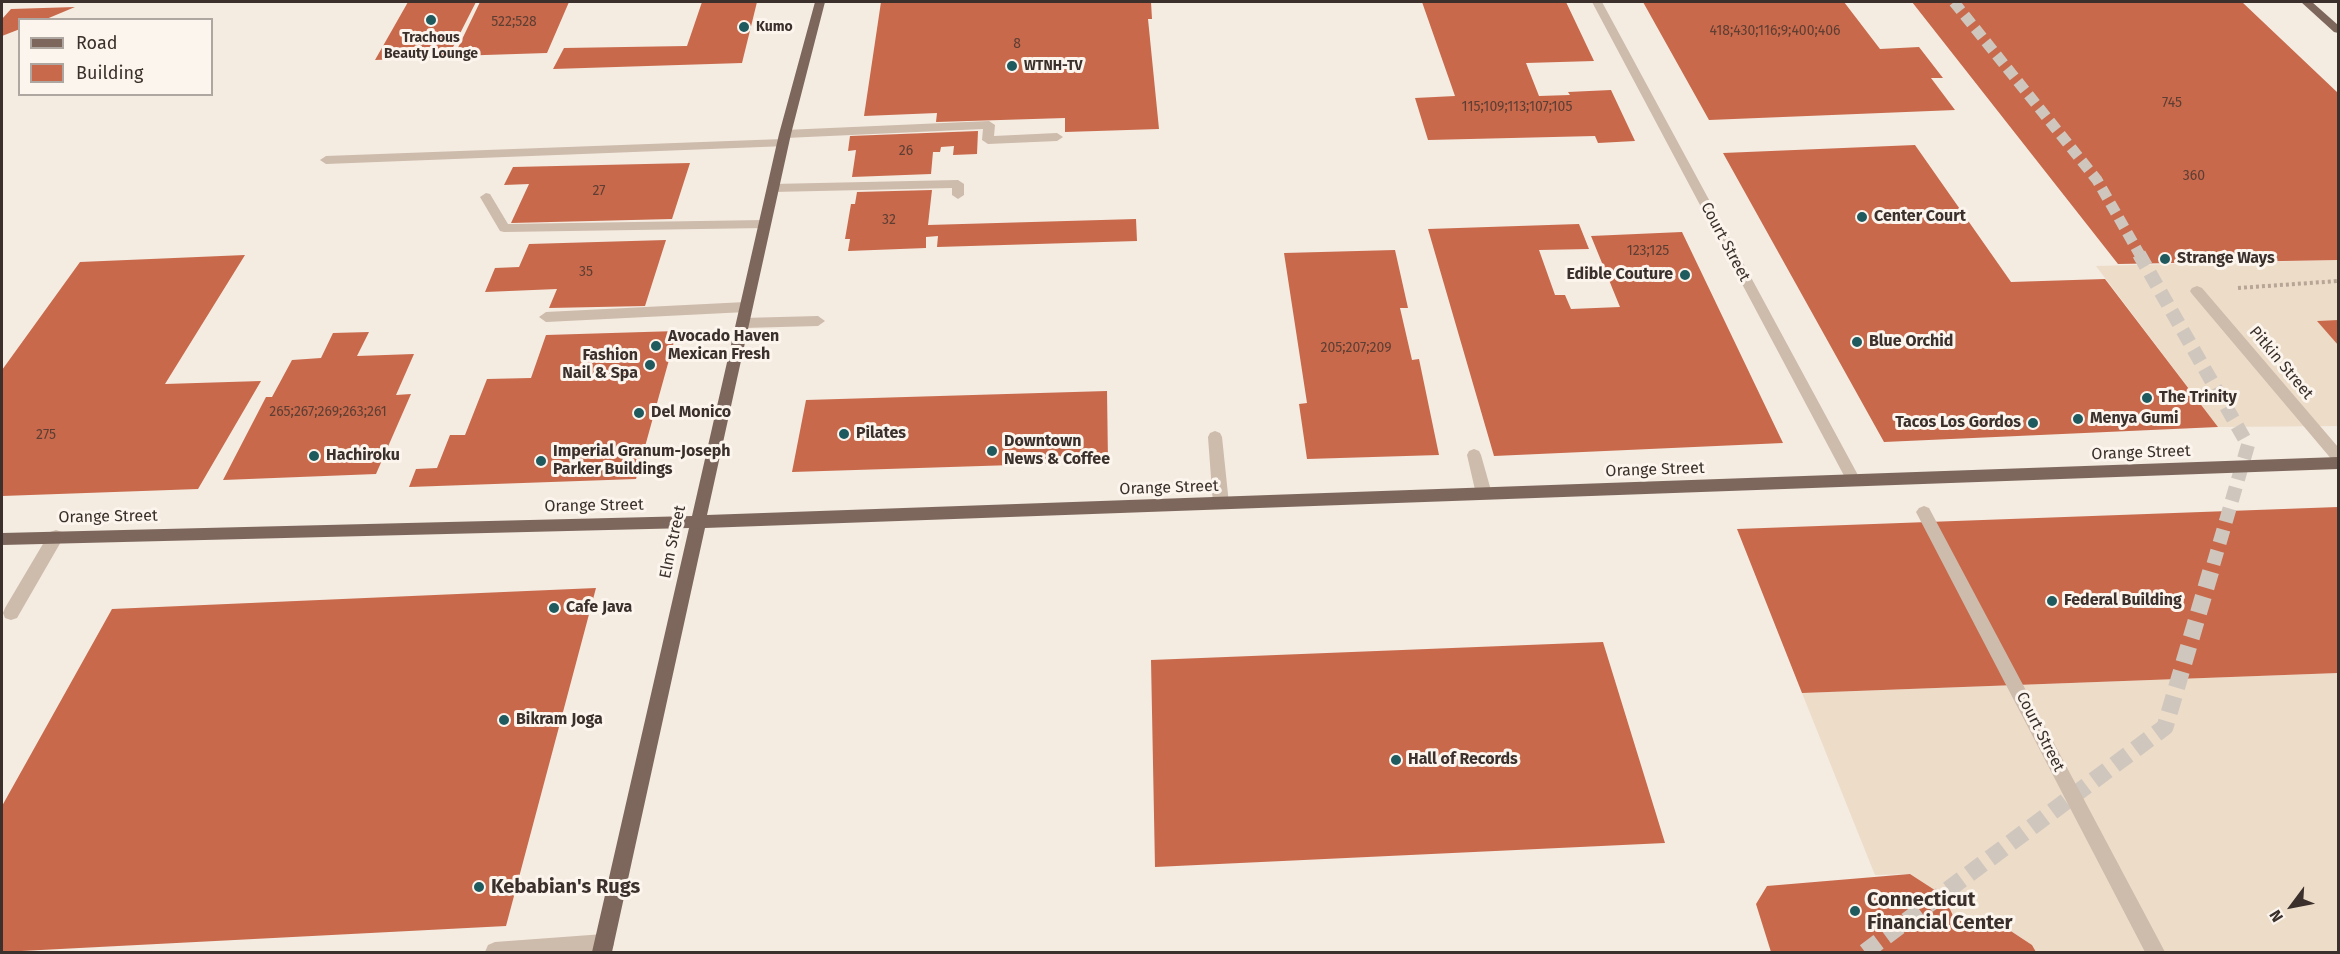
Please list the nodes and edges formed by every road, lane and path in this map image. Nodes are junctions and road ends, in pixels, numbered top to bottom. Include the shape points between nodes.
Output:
1 (820, 2) edge
2 (1597, 2) edge
3 (2306, 2) edge
4 (2338, 30) edge
5 (1057, 137) dead end
6 (784, 138) junction
7 (326, 160) dead end
8 (773, 188) junction
9 (958, 195) dead end
10 (486, 197) dead end
11 (765, 224) junction
12 (2338, 281) edge
13 (2197, 291) joint
14 (746, 307) junction
15 (546, 317) dead end
16 (818, 321) dead end
17 (743, 323) junction
18 (1215, 437) dead end
19 (1474, 455) dead end
20 (2338, 458) edge
21 (2338, 463) edge
22 (1854, 482) junction
23 (1484, 494) junction
24 (1221, 504) junction
25 (1924, 512) dead end
26 (698, 522) junction
27 (56, 536) junction
28 (2, 539) edge
29 (11, 613) dead end
30 (603, 948) edge
31 (495, 952) edge
32 (2155, 952) edge

1 - 6 main road, Elm Street
2 - 22 street, Court Street
3 - 4 main road
5 - 6 street via 988,140 989,125
6 - 7 street
6 - 8 main road, Elm Street
8 - 9 street via 958,184
8 - 11 main road, Elm Street
10 - 11 street via 504,228
11 - 14 main road, Elm Street
12 - 13 path
13 - 20 street, Pitkin Street
14 - 15 street
14 - 17 main road, Elm Street
16 - 17 street
17 - 26 main road, Elm Street
18 - 24 street
19 - 23 street
21 - 22 main road, Orange Street
22 - 23 main road, Orange Street
23 - 24 main road, Orange Street
24 - 26 main road, Orange Street
25 - 32 street, Court Street
26 - 27 main road, Orange Street
26 - 30 main road, Elm Street
27 - 28 main road, Orange Street
27 - 29 street
30 - 31 street

